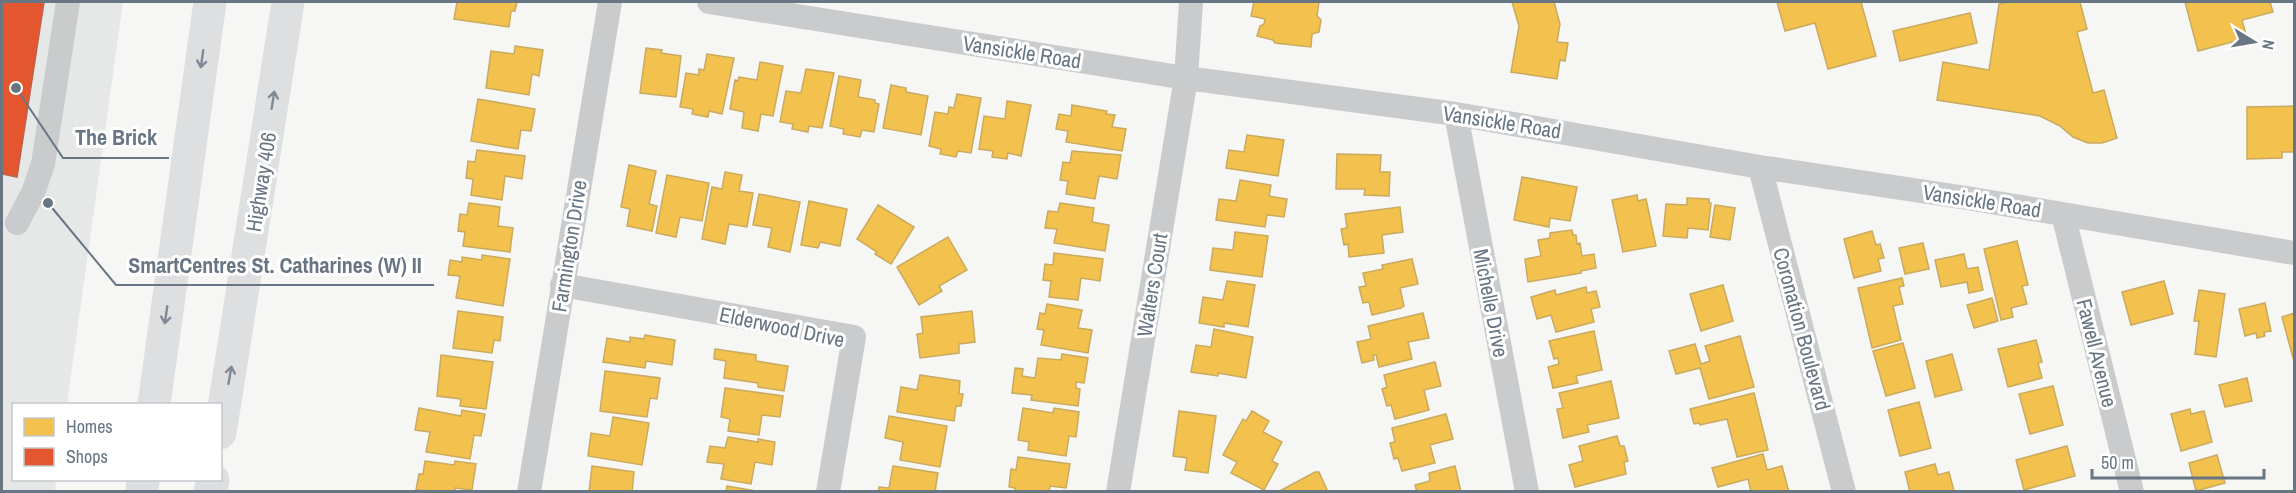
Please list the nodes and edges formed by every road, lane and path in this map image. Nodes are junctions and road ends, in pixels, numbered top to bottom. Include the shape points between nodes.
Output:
1 (68, 2) edge
2 (210, 2) edge
3 (288, 2) edge
4 (610, 2) edge
5 (709, 2) edge
6 (1191, 2) edge
7 (1186, 78) junction
8 (1456, 114) junction
9 (1760, 167) junction
10 (2062, 214) junction
11 (17, 223) dead end
12 (2295, 253) edge
13 (562, 285) junction
14 (154, 403) edge
15 (222, 420) edge
16 (530, 492) edge
17 (828, 492) edge
18 (1118, 492) edge
19 (1527, 492) edge
20 (1844, 492) edge
21 (2132, 492) edge

1 - 11 street via 43,164
2 -> 14 highway
15 -> 3 highway, Highway 406
4 - 13 street, Farmington Drive
5 - 7 street, Vansickle Road
6 - 7 street, Walters Court
7 - 8 street, Vansickle Road
7 - 18 street, Walters Court
8 - 9 street, Vansickle Road
8 - 19 street, Michelle Drive
9 - 10 street, Vansickle Road
9 - 20 street, Coronation Boulevard
10 - 12 street, Vansickle Road
10 - 21 street, Fawell Avenue
13 - 16 street, Farmington Drive
13 - 17 street, Elderwood Drive via 854,337

